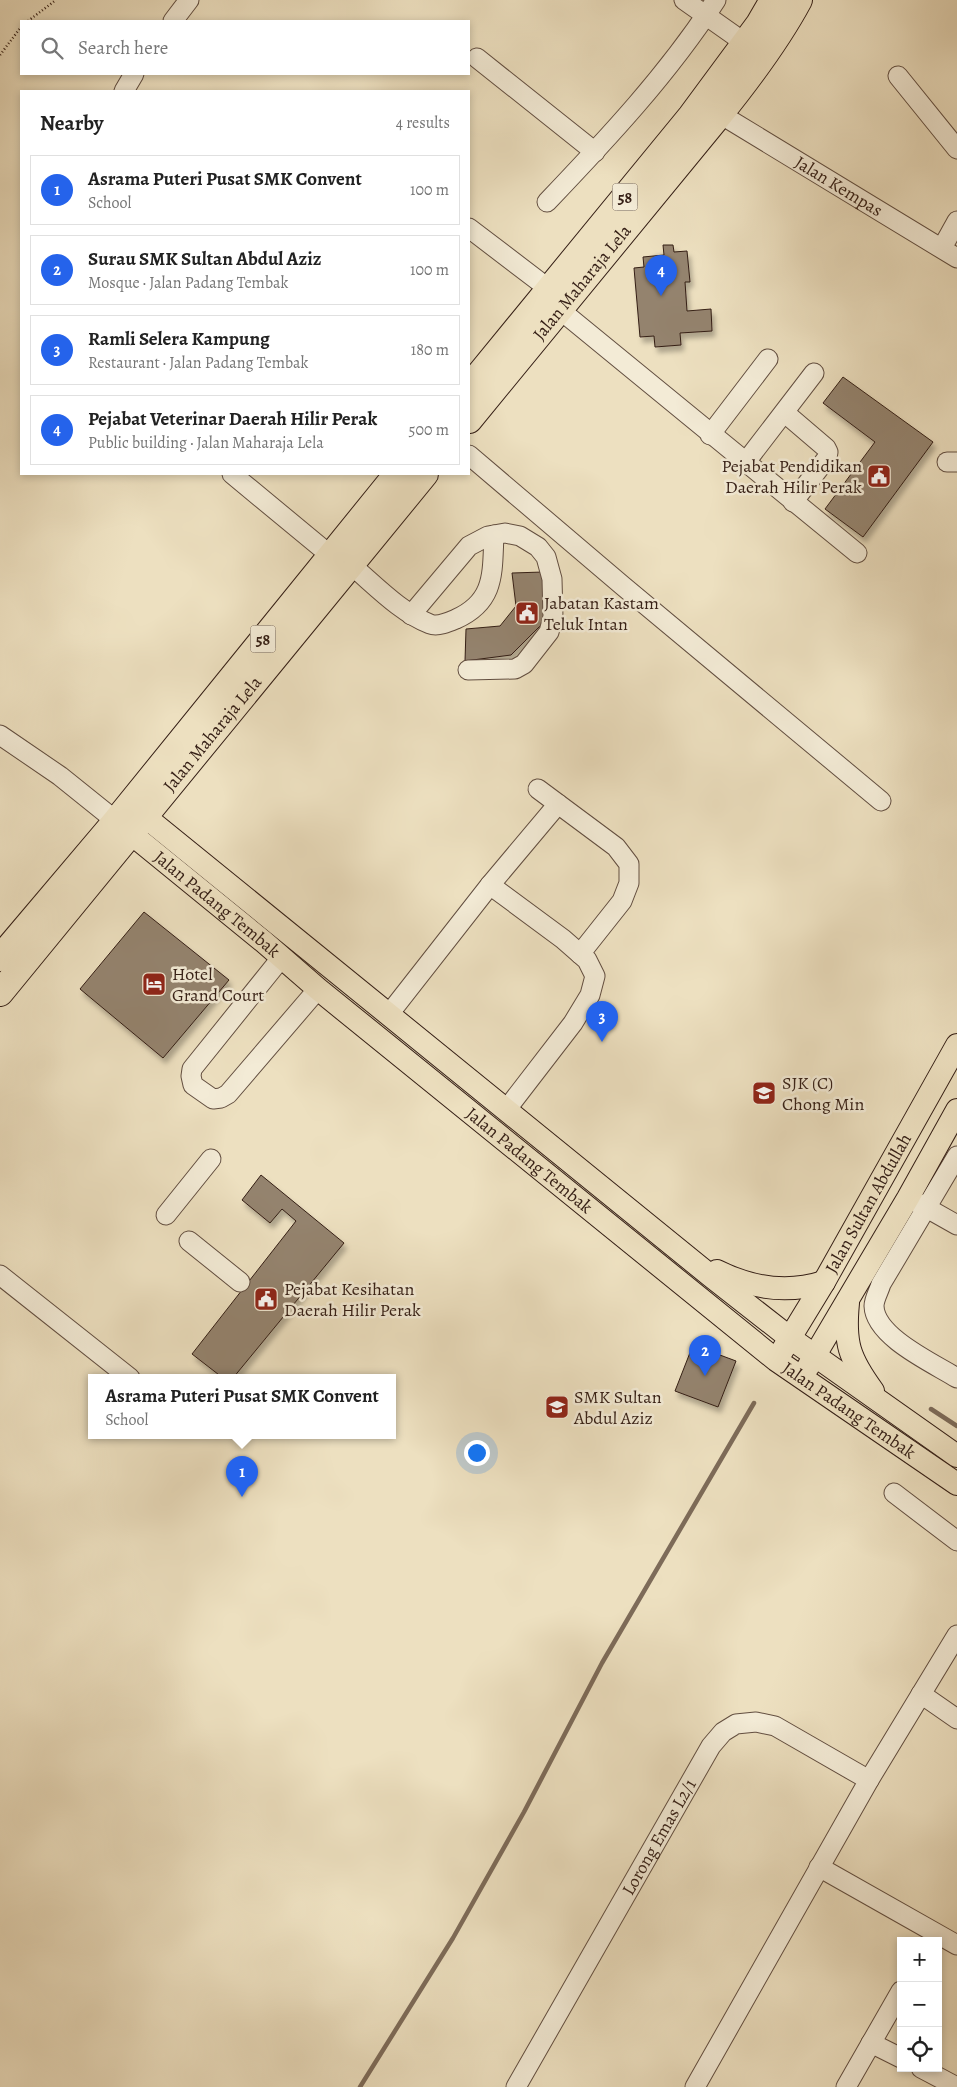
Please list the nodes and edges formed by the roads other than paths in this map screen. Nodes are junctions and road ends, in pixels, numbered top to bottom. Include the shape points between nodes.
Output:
1 (189, 0) edge
2 (684, 0) edge
3 (773, 0) edge
4 (799, 0) edge
5 (711, 8) edge
6 (174, 20) edge
7 (745, 43) junction
8 (477, 58) dead end
9 (133, 75) edge
10 (898, 76) dead end
11 (125, 90) edge
12 (720, 114) junction
13 (957, 149) edge
14 (595, 152) junction
15 (547, 202) dead end
16 (957, 221) edge
17 (470, 229) edge
18 (949, 253) edge
19 (554, 299) junction
20 (768, 359) dead end
21 (814, 373) dead end
22 (470, 386) edge
23 (785, 413) junction
24 (470, 419) edge
25 (710, 434) junction
26 (470, 456) edge
27 (746, 463) junction
28 (233, 475) edge
29 (396, 475) edge
30 (424, 475) edge
31 (793, 502) junction
32 (494, 535) junction
33 (857, 553) dead end
34 (340, 560) junction
35 (411, 615) junction
36 (468, 670) dead end
37 (0, 735) edge
38 (538, 789) dead end
39 (881, 801) dead end
40 (558, 804) junction
41 (131, 818) junction
42 (490, 885) junction
43 (580, 954) junction
44 (282, 957) junction
45 (0, 958) edge
46 (318, 989) junction
47 (0, 993) edge
48 (388, 1014) junction
49 (957, 1045) edge
50 (506, 1110) junction
51 (957, 1110) edge
52 (901, 1143) junction
53 (957, 1156) edge
54 (211, 1159) dead end
55 (908, 1198) junction
56 (928, 1208) junction
57 (166, 1214) dead end
58 (957, 1225) edge
59 (189, 1241) dead end
60 (682, 1253) junction
61 (0, 1275) edge
62 (240, 1282) dead end
63 (824, 1282) junction
64 (848, 1300) junction
65 (790, 1338) junction
66 (815, 1355) junction
67 (776, 1360) junction
68 (125, 1374) edge
69 (801, 1378) junction
70 (957, 1378) edge
71 (881, 1402) junction
72 (957, 1456) edge
73 (957, 1484) edge
74 (894, 1493) dead end
75 (957, 1541) edge
76 (957, 1635) edge
77 (921, 1694) junction
78 (957, 1719) edge
79 (869, 1780) junction
80 (819, 1867) junction
81 (932, 1937) edge
82 (942, 1940) edge
83 (957, 1945) edge
84 (897, 1998) edge
85 (871, 2042) junction
86 (897, 2056) edge
87 (929, 2072) edge
88 (516, 2087) edge
89 (695, 2087) edge
90 (846, 2087) edge
91 (957, 2087) edge

1 - 6 street
2 - 5 street
3 - 7 highway, Jalan Maharaja Lela / 58
4 - 12 highway, Jalan Maharaja Lela / 58 via 789,20
5 - 7 street
5 - 14 street via 683,48
7 - 19 highway, Jalan Maharaja Lela / 58
8 - 14 street
9 - 11 street
10 - 13 street
12 - 18 street, Jalan Kempas
12 - 19 highway, Jalan Maharaja Lela / 58
14 - 15 street
16 - 18 street
17 - 19 street
19 - 22 highway, Jalan Maharaja Lela / 58
19 - 24 highway, Jalan Maharaja Lela / 58
19 - 25 street
20 - 25 street
21 - 23 street
23 - 27 street
23 - 31 street via 828,452 827,458
25 - 27 street
26 - 39 street
27 - 31 street
28 - 34 street
29 - 34 highway, Jalan Maharaja Lela / 58
30 - 34 highway, Jalan Maharaja Lela / 58
31 - 33 street
32 - 35 street via 469,546
32 - 35 street via 492,577 488,592 477,606 449,622 433,625
32 - 36 street via 520,536 538,547 546,557 552,578 554,617 549,632 524,664 515,669
34 - 35 street
34 - 41 highway, Jalan Maharaja Lela / 58
37 - 41 street via 60,776
38 - 40 street
40 - 42 street
40 - 43 street via 616,847 629,864 629,884 622,901
41 - 44 main road, Jalan Padang Tembak
41 - 45 highway, Jalan Maharaja Lela / 58
41 - 47 highway, Jalan Maharaja Lela / 58
41 - 48 main road, Jalan Padang Tembak
42 - 43 street
42 - 48 street
43 - 50 street via 595,976 590,995 573,1023
44 - 46 main road, Jalan Padang Tembak
44 - 46 street via 192,1069 193,1084 213,1099 228,1094
46 - 67 main road, Jalan Padang Tembak
48 - 50 main road, Jalan Padang Tembak
49 - 52 main road, Jalan Sultan Abdullah
50 - 60 main road, Jalan Padang Tembak
51 - 55 main road, Jalan Sultan Abdullah
52 - 55 main road via 901,1186
52 - 63 main road, Jalan Sultan Abdullah
53 - 56 street
54 - 57 street
55 - 56 street
55 - 64 main road, Jalan Sultan Abdullah
56 - 58 street
56 - 70 street via 881,1284 874,1305 875,1313 891,1337
59 - 62 street
60 - 63 main road via 753,1285 790,1289
60 - 65 main road, Jalan Padang Tembak
61 - 68 street
63 - 65 main road, Jalan Sultan Abdullah
64 - 66 main road, Jalan Sultan Abdullah
64 - 71 main road via 848,1348
65 - 66 main road, Jalan Padang Tembak
65 - 67 main road, Jalan Sultan Abdullah
66 - 69 main road, Jalan Sultan Abdullah
66 - 71 main road, Jalan Padang Tembak
67 - 69 main road, Jalan Padang Tembak
69 - 73 main road, Jalan Padang Tembak
71 - 72 main road, Jalan Padang Tembak
74 - 75 street
76 - 77 street
77 - 78 street
77 - 79 street
79 - 80 street
79 - 88 street, Lorong Emas L2/1 via 775,1726 756,1722 736,1724 723,1732 711,1746
80 - 81 street
80 - 89 street
82 - 83 street
84 - 85 street
85 - 86 street
85 - 90 street
87 - 91 street

